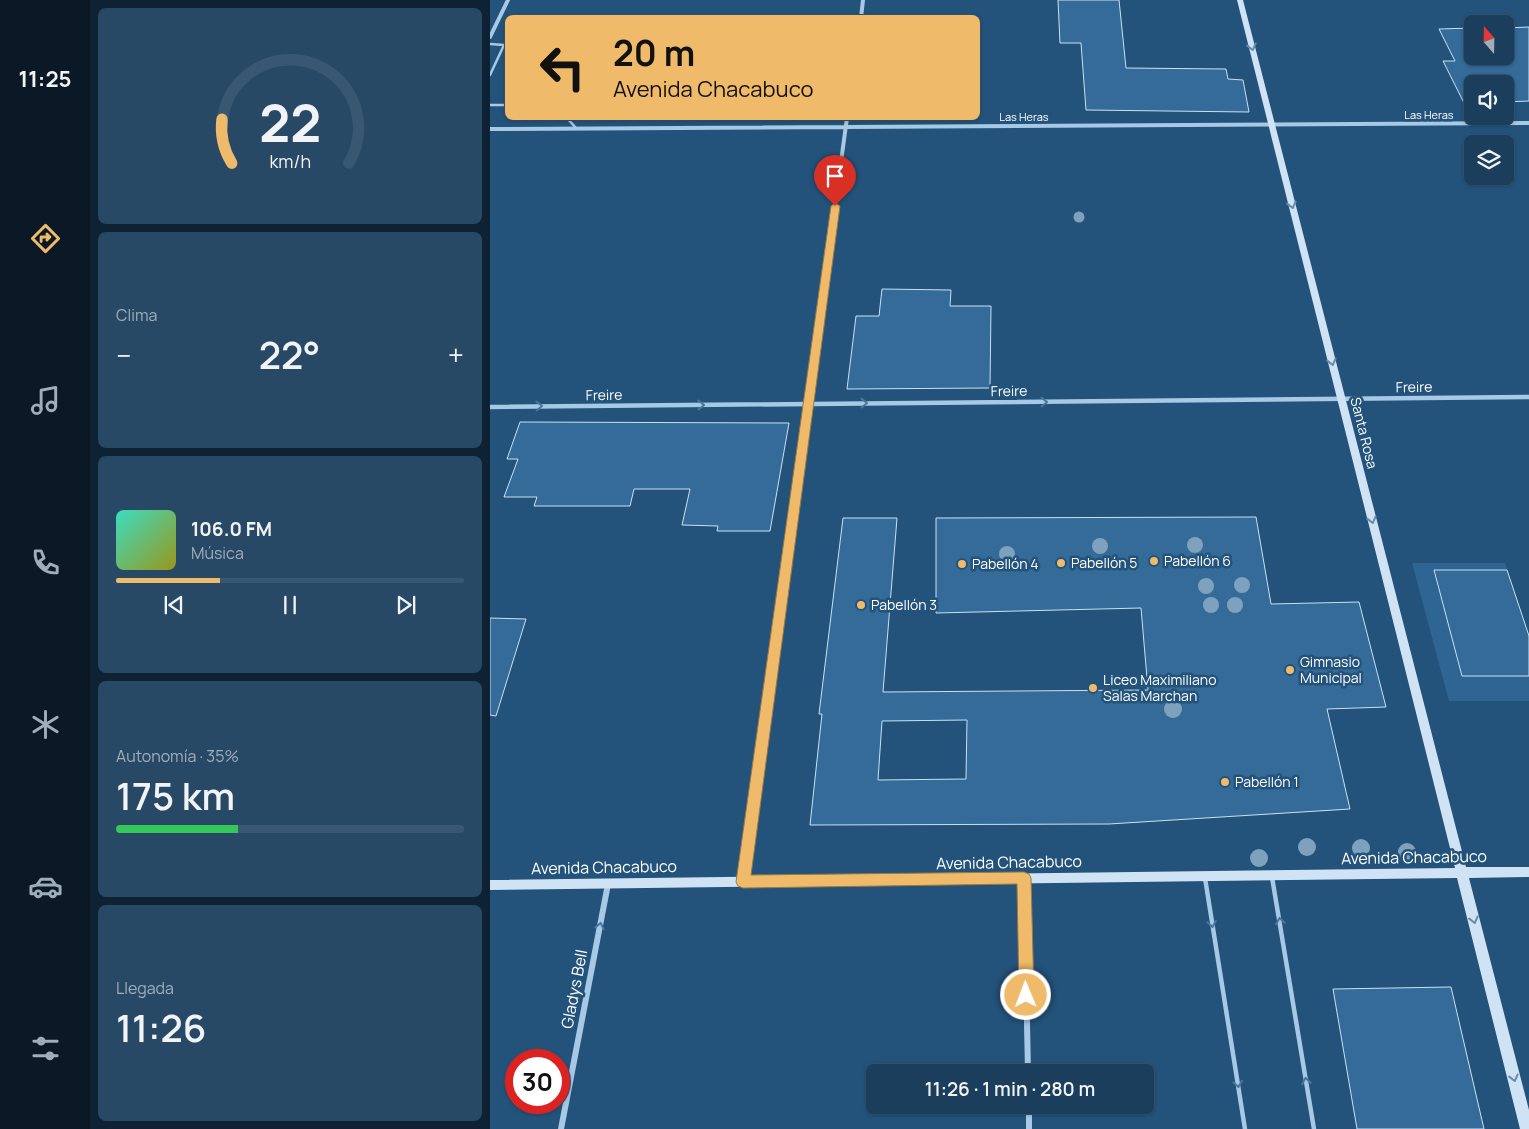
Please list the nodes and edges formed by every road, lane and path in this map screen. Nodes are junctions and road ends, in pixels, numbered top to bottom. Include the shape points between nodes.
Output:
1 (508, 0) edge
2 (863, 0) edge
3 (1240, 0) edge
4 (861, 15) edge
5 (490, 37) edge
6 (490, 44) edge
7 (490, 75) edge
8 (490, 105) edge
9 (505, 105) edge
10 (569, 120) edge
11 (847, 120) edge
12 (1529, 123) edge
13 (1271, 124) junction
14 (846, 126) junction
15 (576, 128) junction
16 (490, 129) edge
17 (1529, 397) edge
18 (1341, 399) junction
19 (808, 404) junction
20 (490, 407) edge
21 (1529, 872) edge
22 (1462, 873) junction
23 (1272, 875) junction
24 (1205, 876) junction
25 (1024, 878) junction
26 (743, 882) junction
27 (608, 884) junction
28 (490, 885) edge
29 (1028, 1064) edge
30 (1029, 1114) edge
31 (561, 1129) edge
32 (1030, 1129) edge
33 (1245, 1129) edge
34 (1314, 1129) edge
35 (1527, 1129) edge

1 - 5 street
2 - 4 street
3 -> 13 main road, Santa Rosa
6 - 7 lane via 504,45
8 - 9 lane
10 - 15 lane
11 - 14 street
12 - 13 street, Las Heras
13 - 14 street, Las Heras
13 -> 18 main road, Santa Rosa
14 - 15 street, Las Heras
14 - 19 street
15 - 16 street, Las Heras
17 - 18 street, Freire
19 -> 18 street, Freire
18 -> 22 main road, Santa Rosa
20 -> 19 street, Freire
19 - 26 street
21 - 22 main road, Avenida Chacabuco
22 - 23 main road, Avenida Chacabuco
22 -> 35 main road, Santa Rosa
23 - 24 main road, Avenida Chacabuco
34 -> 23 lane
24 - 25 main road, Avenida Chacabuco
24 -> 33 lane
25 - 26 main road, Avenida Chacabuco
25 - 29 street
26 - 27 main road, Avenida Chacabuco
27 - 28 main road, Avenida Chacabuco
31 -> 27 street, Gladys Bell
30 - 32 street

